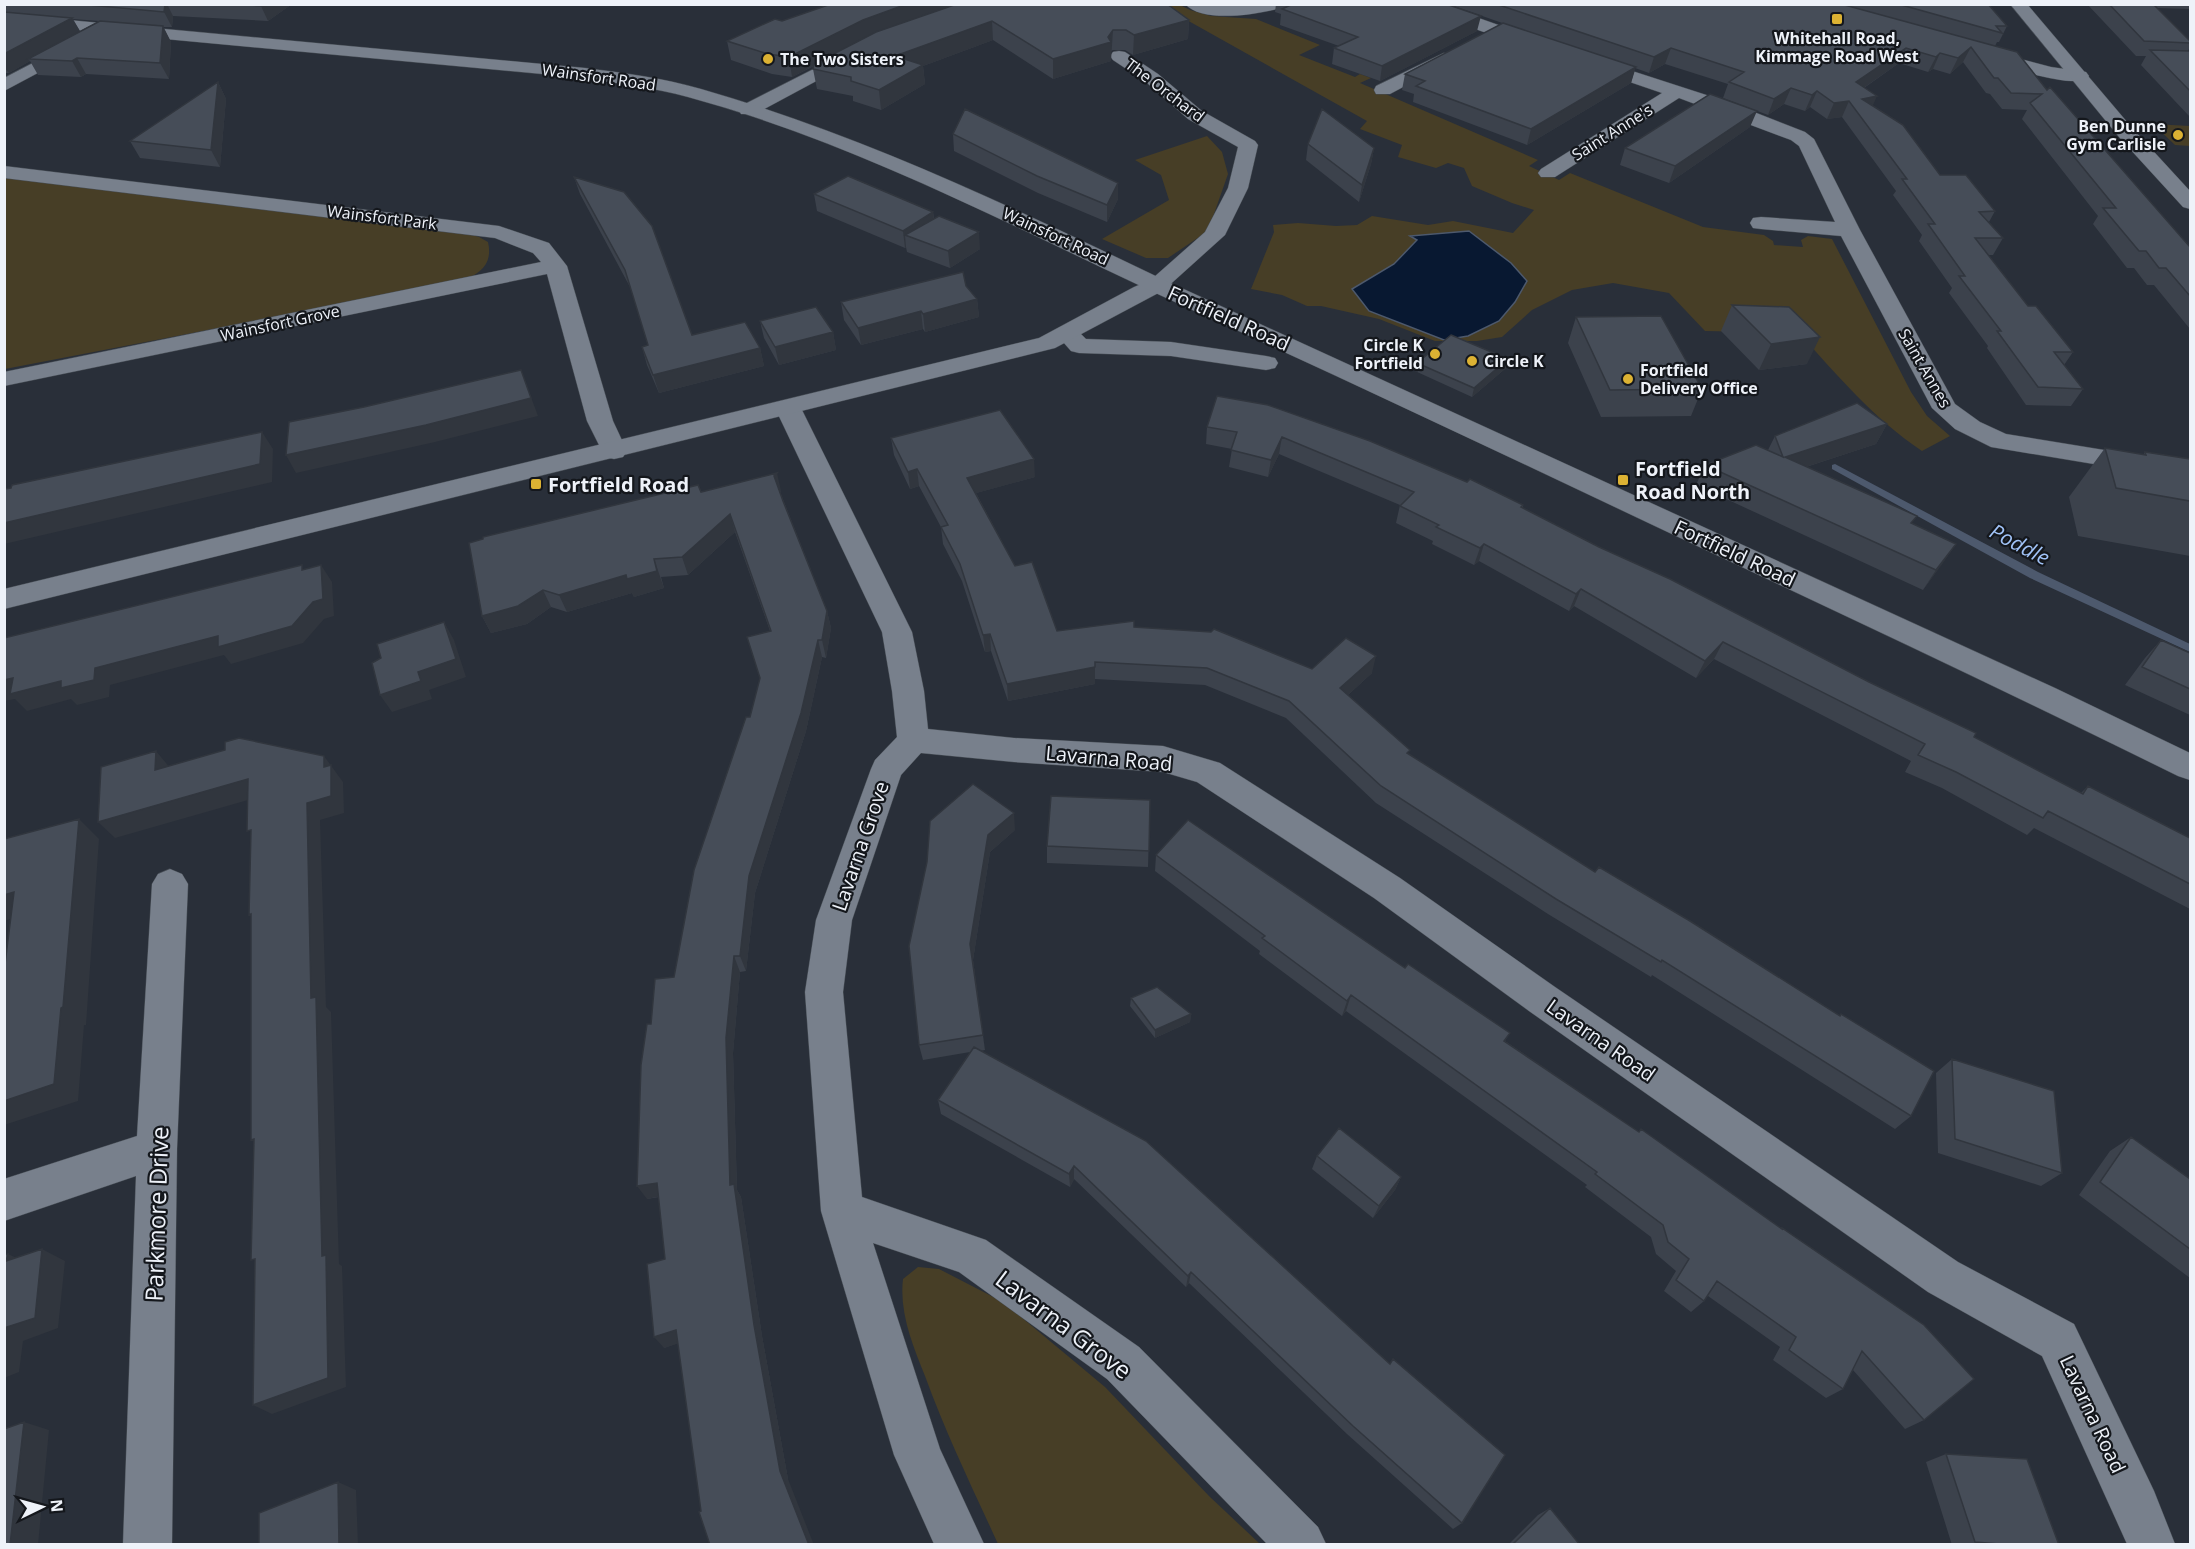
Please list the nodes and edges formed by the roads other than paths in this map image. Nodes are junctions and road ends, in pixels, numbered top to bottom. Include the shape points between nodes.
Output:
1 (1193, 4) edge
2 (1275, 4) edge
3 (1422, 4) edge
4 (2018, 4) edge
5 (4, 19) edge
6 (105, 28) junction
7 (872, 45) edge
8 (1964, 49) edge
9 (1552, 50) edge
10 (1457, 51) edge
11 (1119, 56) dead end
12 (1575, 57) edge
13 (2080, 76) junction
14 (4, 86) edge
15 (1383, 90) dead end
16 (1676, 92) junction
17 (748, 110) junction
18 (4, 172) edge
19 (1548, 173) dead end
20 (2190, 203) edge
21 (1761, 223) dead end
22 (1849, 230) junction
23 (556, 266) junction
24 (1156, 285) junction
25 (1068, 334) junction
26 (1266, 363) dead end
27 (4, 379) edge
28 (788, 408) junction
29 (614, 451) junction
30 (2190, 472) edge
31 (4, 599) edge
32 (913, 740) junction
33 (2190, 767) edge
34 (170, 884) dead end
35 (157, 1149) junction
36 (4, 1200) edge
37 (842, 1211) junction
38 (147, 1545) edge
39 (959, 1545) edge
40 (1301, 1545) edge
41 (2151, 1545) edge

1 - 2 street via 1209,10 1248,11
3 - 9 street via 1487,36
4 - 13 street
5 - 6 street, Wainsfort Road
6 - 14 street
6 - 17 street, Wainsfort Road via 585,74 652,83
7 - 17 street
8 - 13 street
10 - 15 street
11 - 24 street, The Orchard via 1195,115 1248,145 1238,188 1214,235
12 - 16 street, Saint Annes
13 - 20 street
16 - 19 street, Saint Anne's
16 - 22 street, Saint Annes via 1798,136 1807,143
17 - 24 street, Wainsfort Road via 827,136 1012,215
18 - 23 street, Wainsfort Park via 499,232 541,248
21 - 22 street
22 - 30 street, Saint Annes via 1945,408 1958,420 2000,441
23 - 27 street, Wainsfort Grove
23 - 29 street via 600,421
24 - 25 street, Fortfield Road
24 - 33 street, Fortfield Road
25 - 26 street via 1079,346 1171,350
25 - 28 street, Fortfield Road via 1047,343
28 - 29 street, Fortfield Road
28 - 32 street via 897,632
29 - 31 street, Fortfield Road
32 - 37 street, Lavarna Grove via 886,769 834,920 824,992
32 - 41 street, Lavarna Road via 1163,759 1208,772 1388,888 1943,1277 2058,1340
34 - 35 street, Parkmore Drive
35 - 36 street
35 - 38 street, Parkmore Drive
37 - 39 street, Lavarna Grove via 918,1455
37 - 40 street, Lavarna Grove via 971,1255 1123,1364

